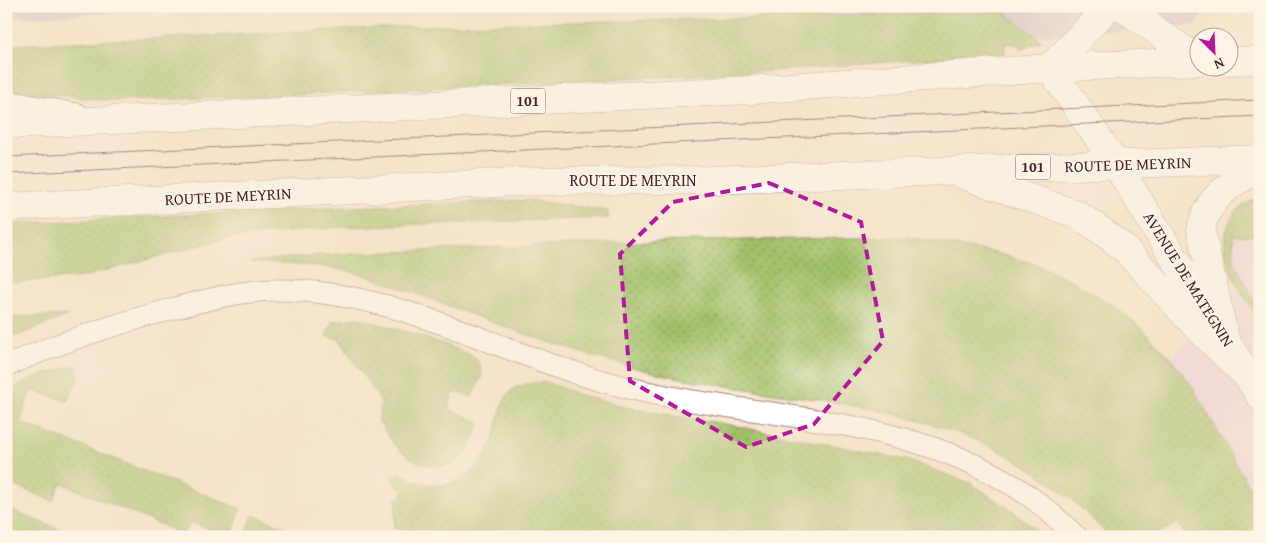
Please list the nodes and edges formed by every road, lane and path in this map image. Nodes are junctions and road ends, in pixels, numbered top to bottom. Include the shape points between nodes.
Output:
1 (1109, 6) edge
2 (1121, 6) edge
3 (1188, 54) edge
4 (1260, 60) edge
5 (1188, 61) edge
6 (1238, 61) edge
7 (1050, 68) junction
8 (6, 101) edge
9 (113, 120) junction
10 (6, 125) edge
11 (1260, 159) edge
12 (1116, 164) junction
13 (1260, 169) edge
14 (950, 170) junction
15 (6, 207) edge
16 (1224, 335) junction
17 (6, 366) edge
18 (1255, 388) edge
19 (1077, 537) edge

1 - 7 main road
2 - 3 main road
4 - 6 main road
5 - 7 main road, 101
7 - 9 main road, 101 via 750,90
7 - 12 main road, AVENUE DE MATEGNIN
8 - 9 lane
9 - 10 main road, 101
11 - 12 main road, ROUTE DE MEYRIN / 101
12 - 14 main road, ROUTE DE MEYRIN / 101
12 - 16 main road, AVENUE DE MATEGNIN
13 - 16 main road via 1222,190 1203,218 1201,231
14 - 15 main road, ROUTE DE MEYRIN / 101 via 709,180 537,181
14 - 18 main road via 1076,214 1102,230 1142,267
16 - 18 main road, AVENUE DE MATEGNIN
17 - 19 lane via 123,322 237,293 272,290 337,296 420,315 622,387 916,442 958,457 1002,479 1029,496

